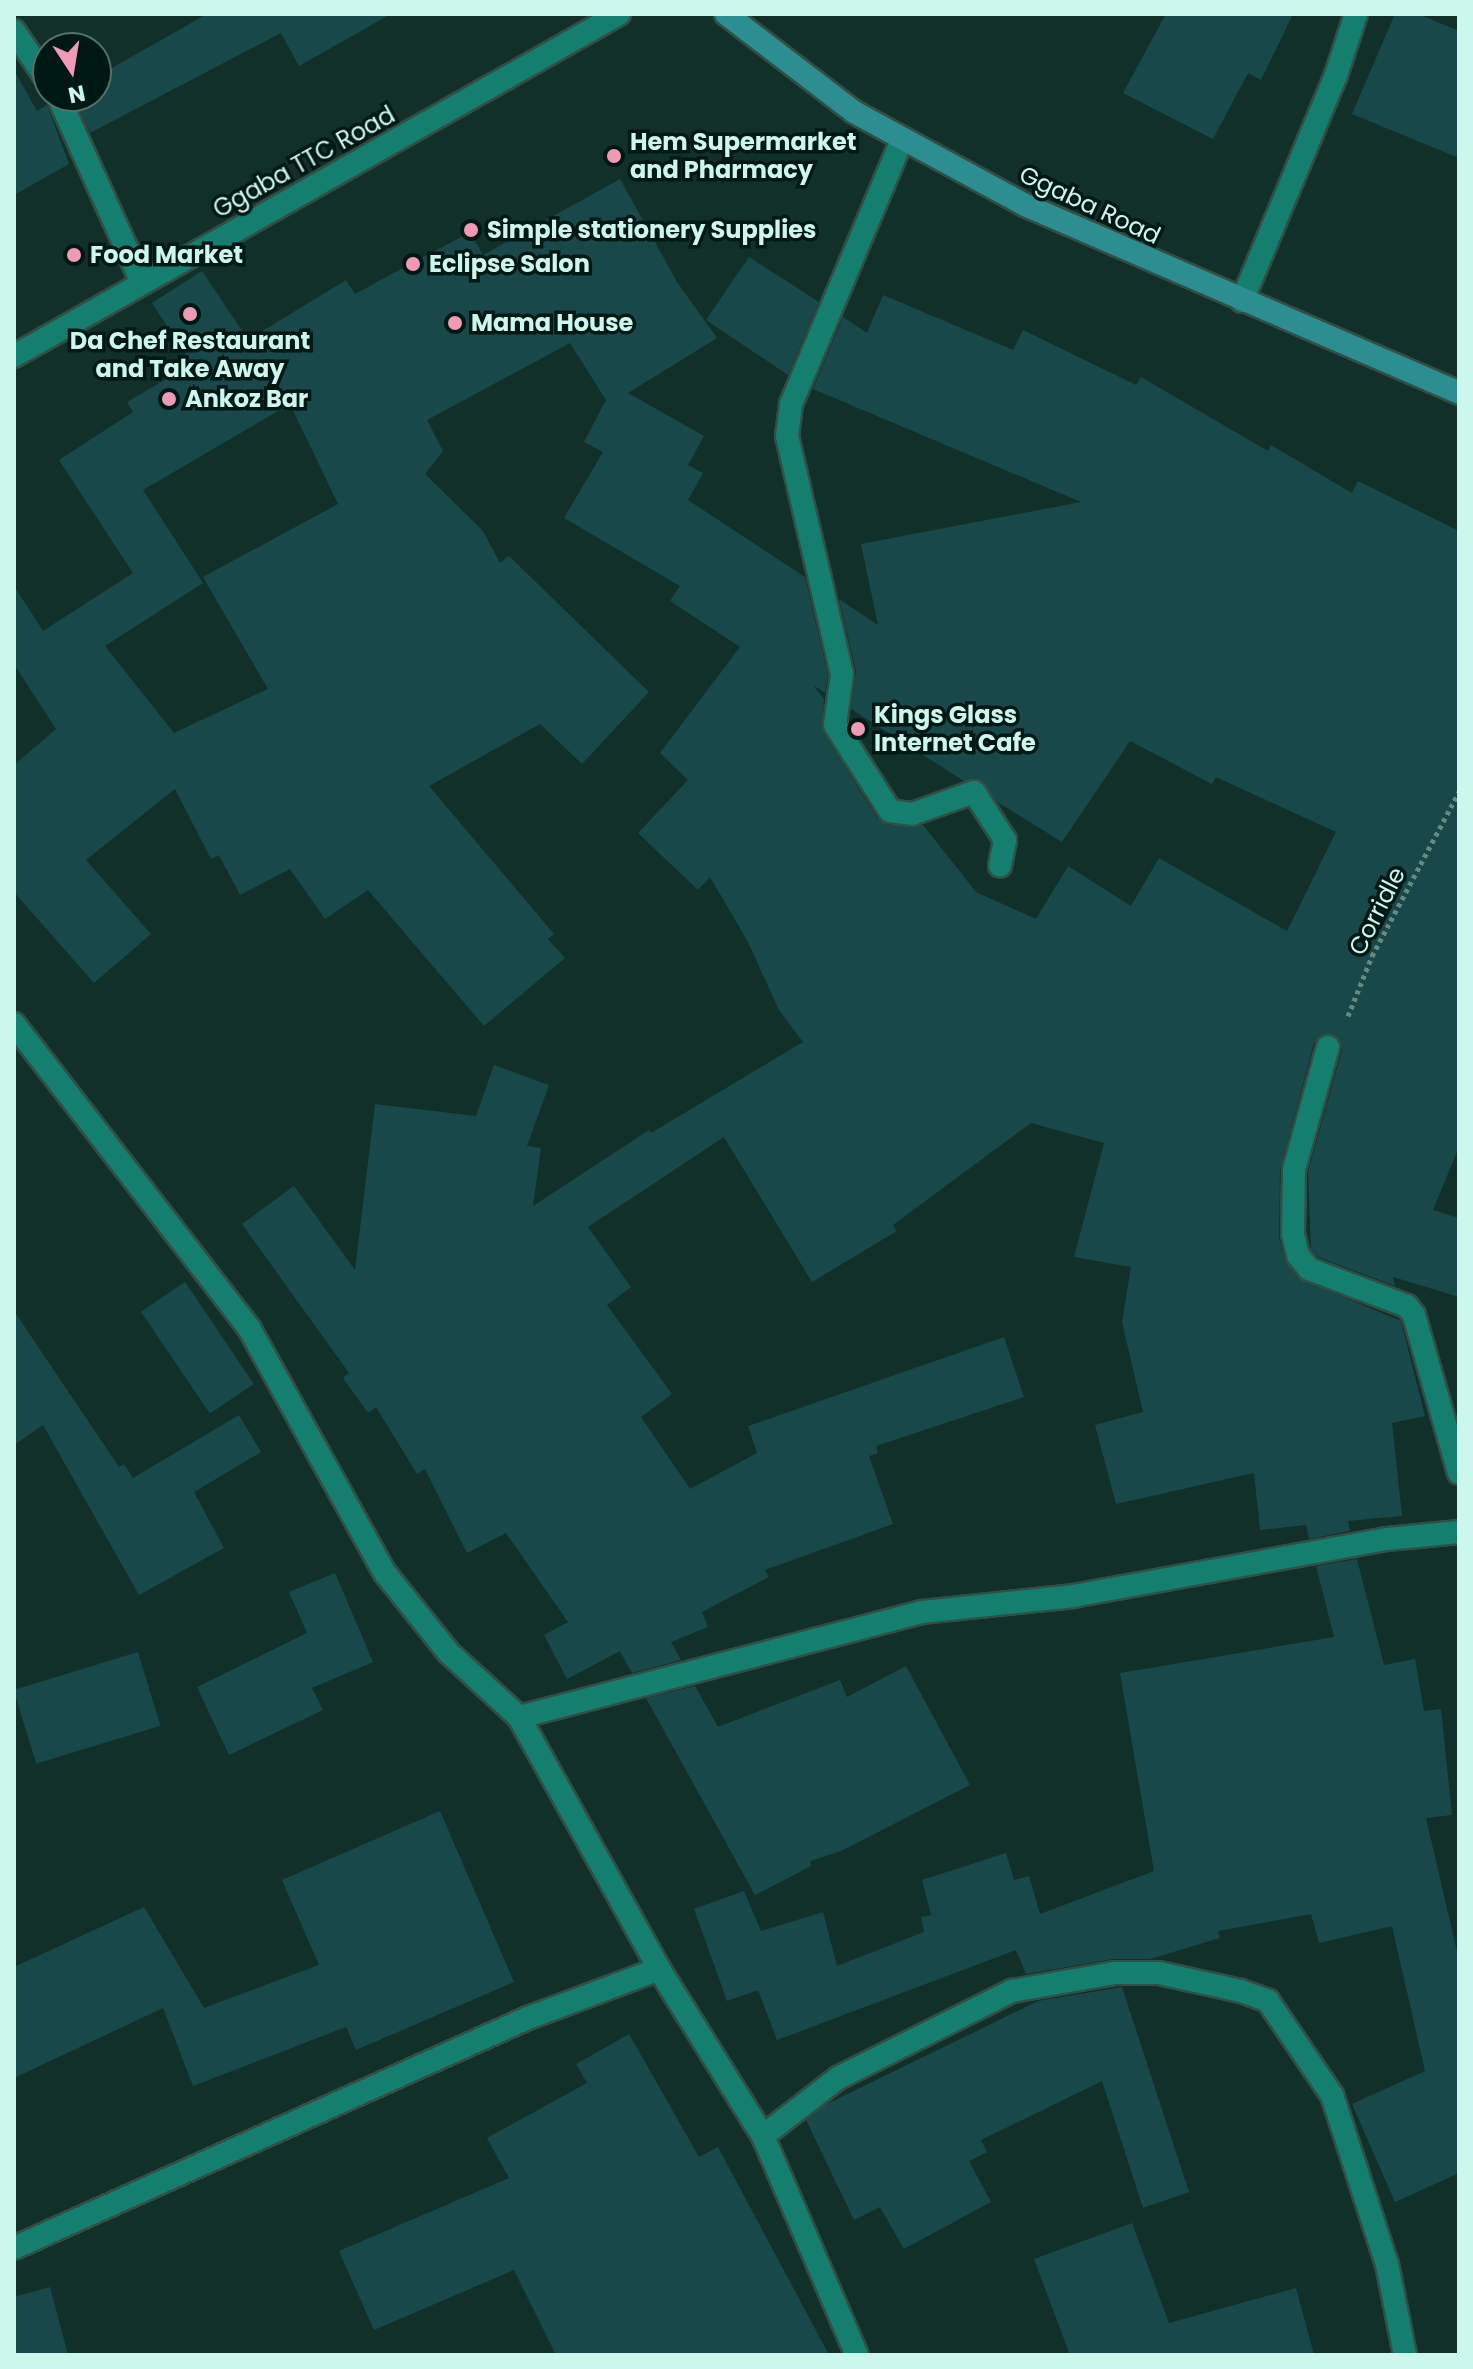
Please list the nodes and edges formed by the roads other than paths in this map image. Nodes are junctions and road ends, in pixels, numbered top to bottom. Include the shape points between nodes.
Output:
1 (619, 14) edge
2 (726, 14) edge
3 (1356, 14) edge
4 (14, 31) edge
5 (32, 57) edge
6 (65, 112) edge
7 (902, 140) junction
8 (142, 283) junction
9 (1242, 301) junction
10 (14, 356) edge
11 (1459, 393) edge
12 (1000, 866) dead end
13 (14, 1024) edge
14 (1328, 1047) road end
15 (1459, 1473) edge
16 (1459, 1532) edge
17 (519, 1717) junction
18 (659, 1969) junction
19 (763, 2136) junction
20 (14, 2248) edge
21 (857, 2355) edge
22 (1405, 2355) edge

1 - 8 street, Ggaba TTC Road
2 - 7 main road, Ggaba Road via 854,112
3 - 9 street
4 - 5 street
6 - 8 street
7 - 9 main road, Ggaba Road via 1025,205
7 - 12 street via 791,404 787,436 842,674 835,725 890,811 912,814 974,792 1005,840
8 - 10 street, Ggaba TTC Road
9 - 11 main road, Ggaba Road
13 - 17 street via 249,1328 385,1573 448,1652
14 - 15 street via 1294,1170 1293,1234 1298,1255 1309,1269 1407,1306
16 - 17 street via 1426,1532 1073,1596 922,1612
17 - 18 street
18 - 19 street
18 - 20 street via 528,2018
19 - 21 street
19 - 22 street via 838,2078 1012,1991 1130,1973 1159,1973 1241,1991 1268,2001 1332,2095 1387,2264

